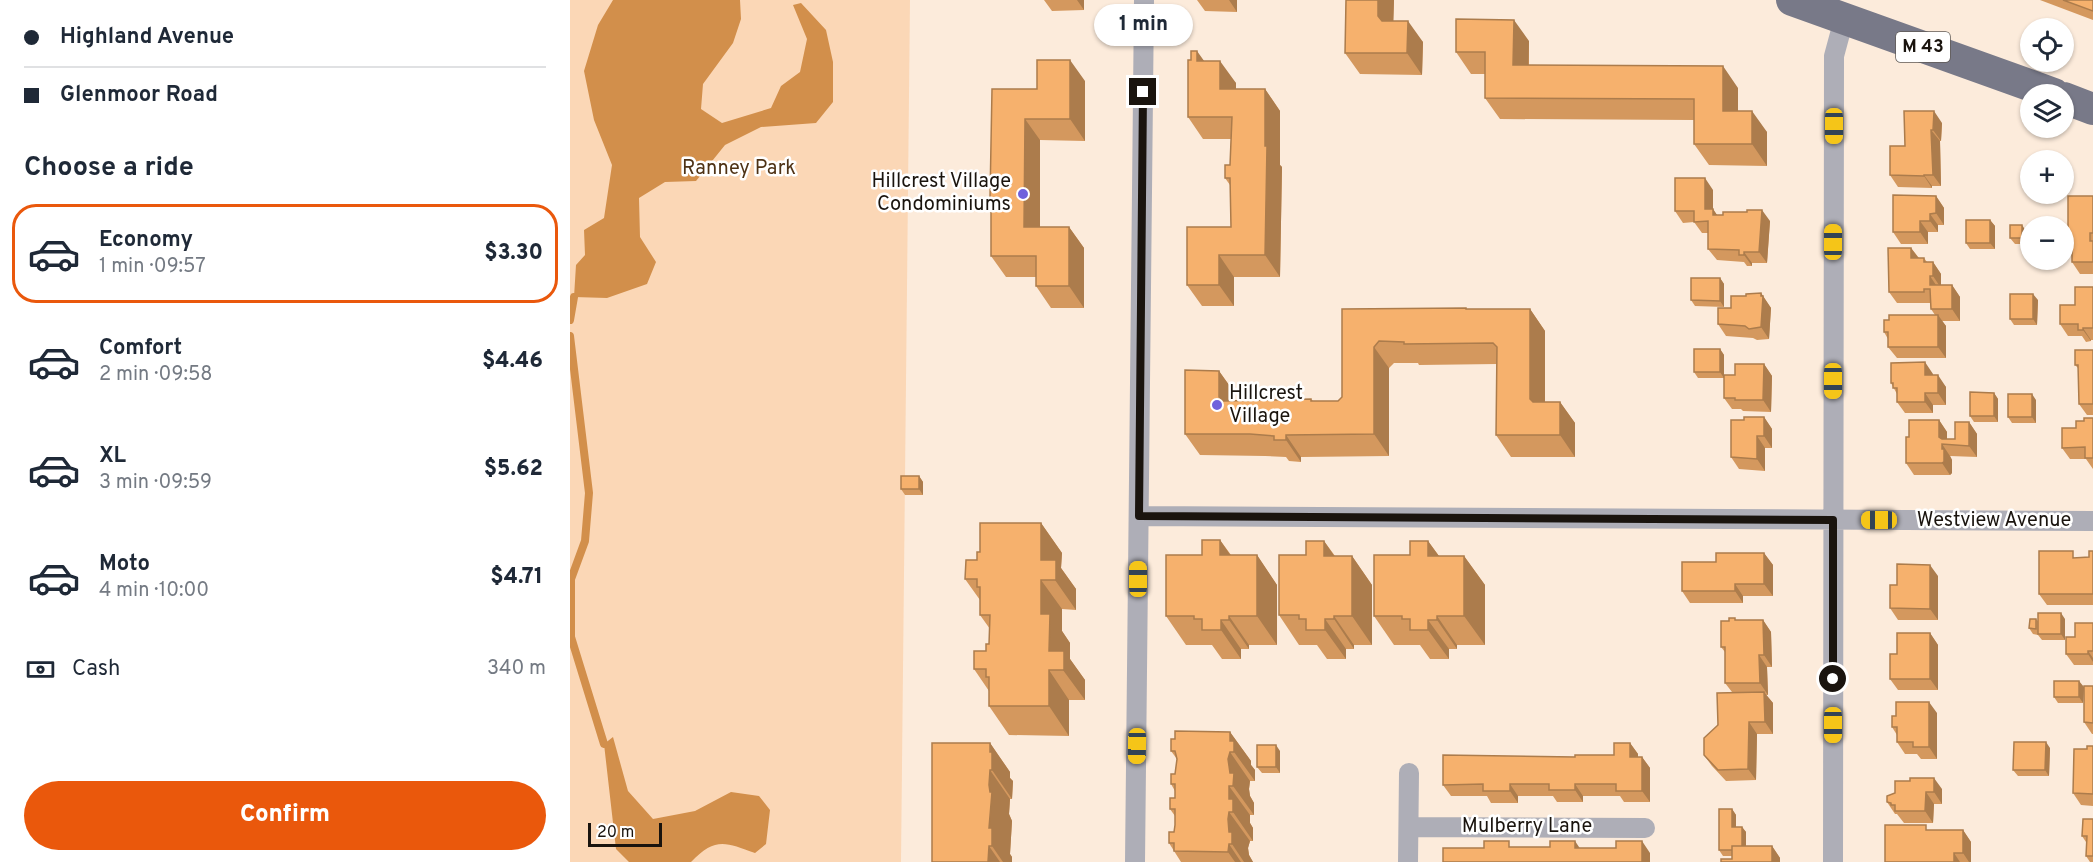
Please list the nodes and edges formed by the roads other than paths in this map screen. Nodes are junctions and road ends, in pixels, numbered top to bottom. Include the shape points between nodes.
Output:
1 (1144, 0) edge
2 (1792, 0) edge
3 (1844, 19) junction
4 (2026, 84) edge
5 (2074, 102) edge
6 (2093, 109) edge
7 (1139, 516) junction
8 (1833, 520) junction
9 (2093, 521) edge
10 (1409, 773) dead end
11 (1409, 827) junction
12 (1645, 828) dead end
13 (1136, 862) edge
14 (1408, 862) edge
15 (1833, 862) edge

1 - 7 street
2 - 3 main road, M 43
3 - 4 main road, M 43
3 - 8 street via 1834,56
5 - 6 main road
7 - 8 street, Westview Avenue
7 - 13 street
8 - 9 street, Westview Avenue
8 - 15 street
10 - 11 street
11 - 12 street, Mulberry Lane
11 - 14 street

